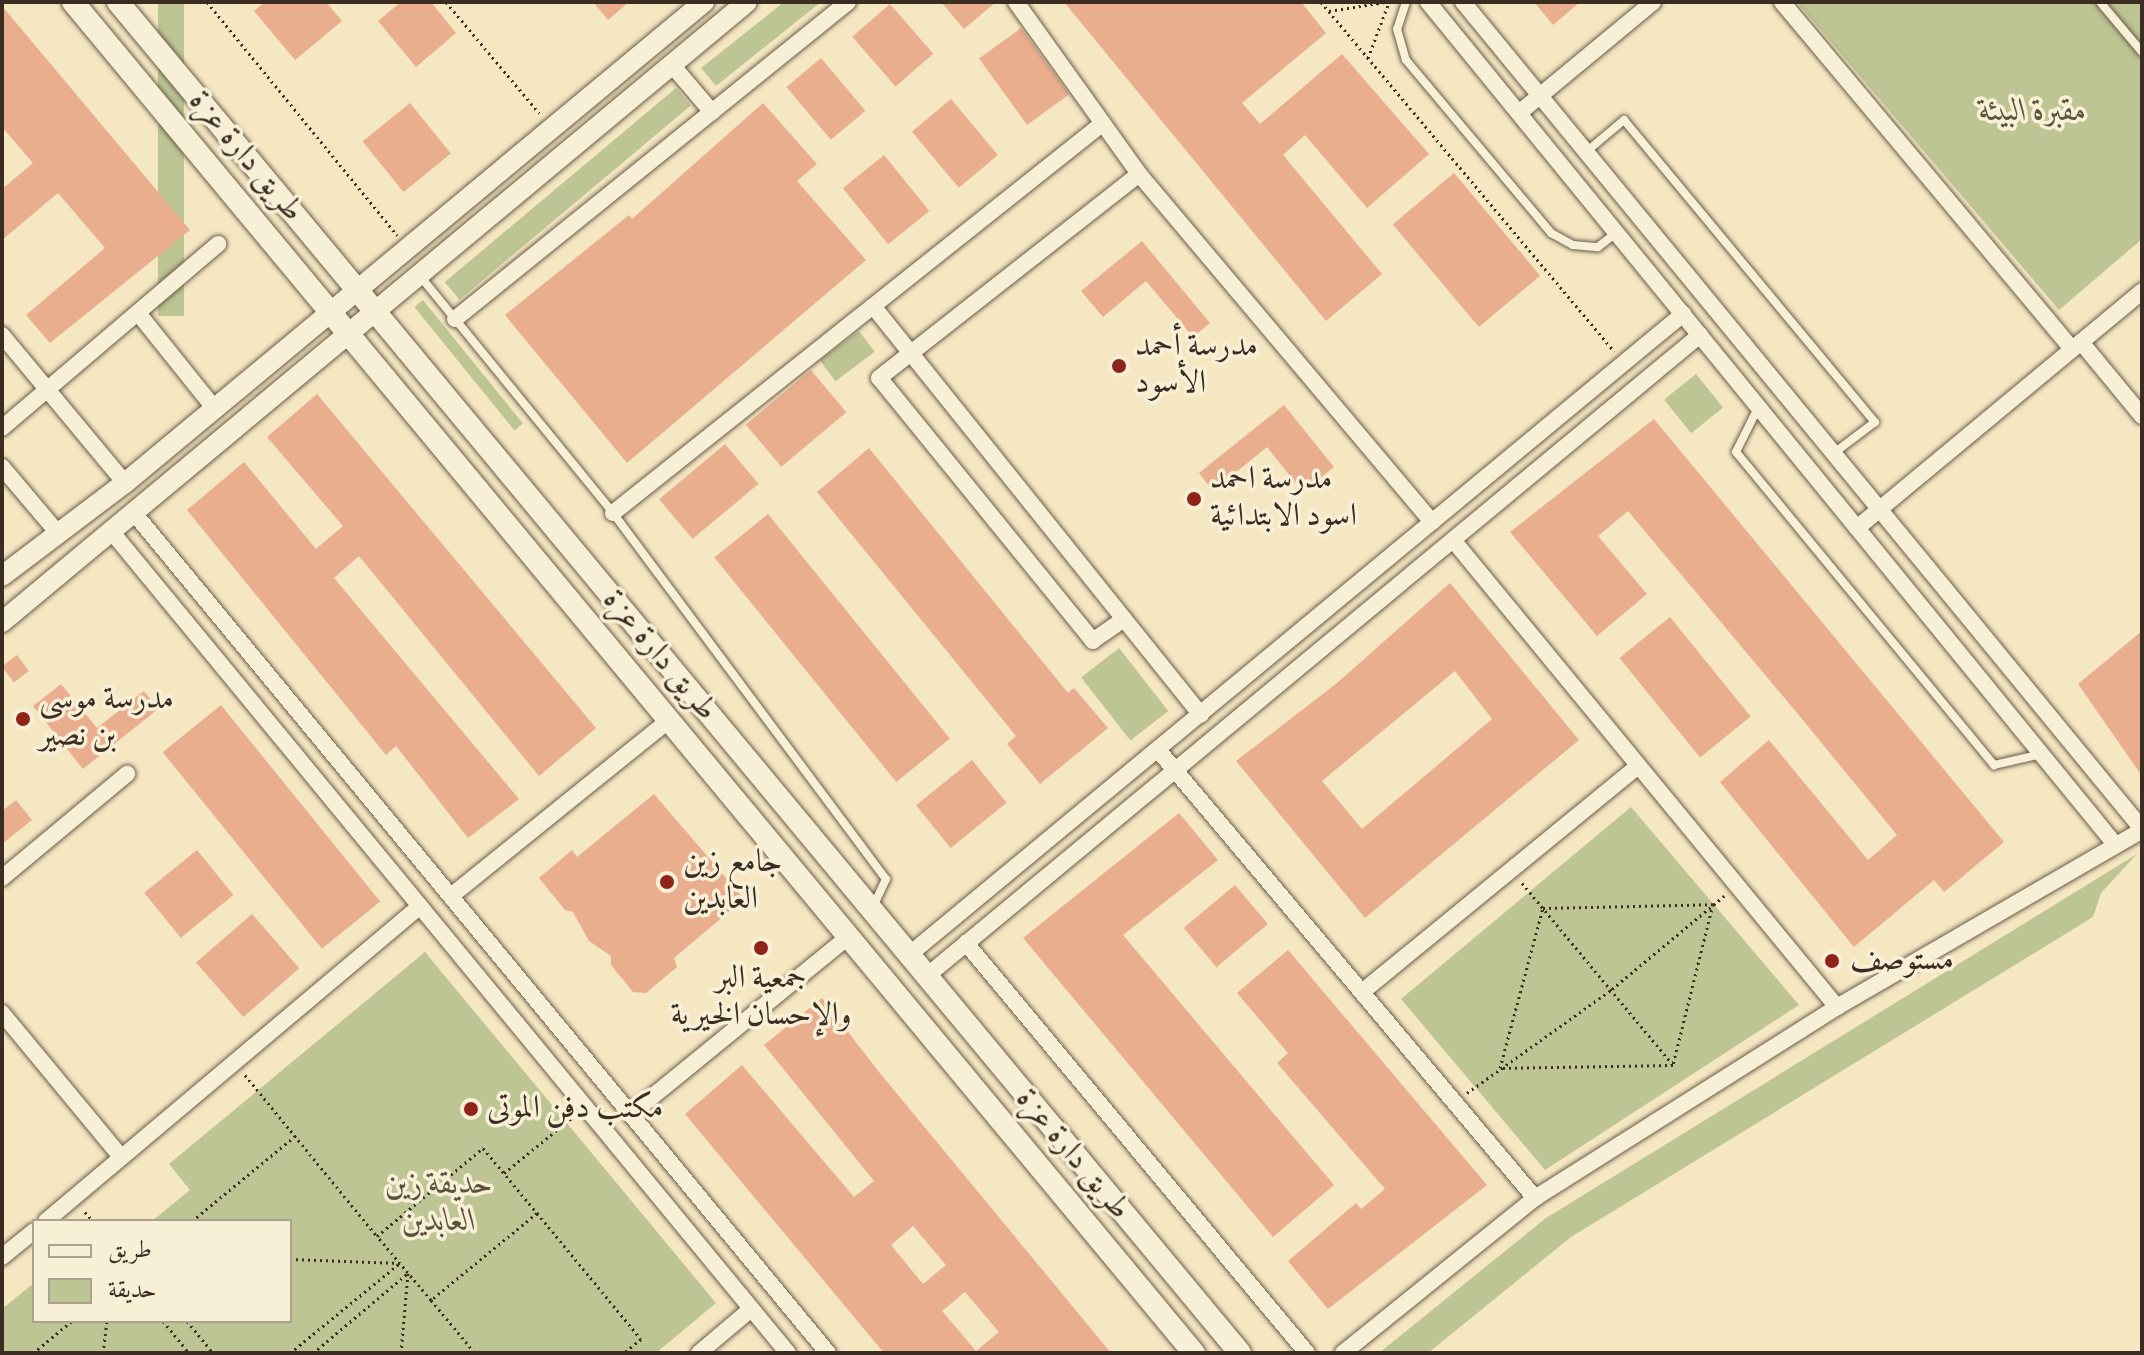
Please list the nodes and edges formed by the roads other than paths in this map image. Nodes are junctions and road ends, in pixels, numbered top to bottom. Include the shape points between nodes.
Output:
1 (73, 2) edge
2 (118, 2) edge
3 (704, 2) edge
4 (747, 2) edge
5 (848, 2) edge
6 (1016, 2) edge
7 (1406, 2) edge
8 (1428, 2) edge
9 (1463, 2) edge
10 (1653, 2) edge
11 (1782, 2) edge
12 (2100, 2) edge
13 (2142, 52) edge
14 (672, 65) junction
15 (1540, 96) junction
16 (712, 112) junction
17 (1519, 113) junction
18 (1103, 123) junction
19 (1586, 152) junction
20 (1139, 174) junction
21 (1617, 232) junction
22 (218, 244) dead end
23 (420, 276) junction
24 (361, 289) junction
25 (2142, 291) edge
26 (873, 306) junction
27 (379, 310) junction
28 (333, 311) junction
29 (138, 313) junction
30 (1683, 314) junction
31 (455, 319) junction
32 (351, 333) junction
33 (2, 335) edge
34 (1700, 335) junction
35 (2076, 346) junction
36 (910, 353) junction
37 (49, 391) junction
38 (1759, 407) junction
39 (215, 409) junction
40 (2142, 416) edge
41 (2, 428) edge
42 (1834, 454) junction
43 (2, 467) edge
44 (125, 483) junction
45 (1880, 510) junction
46 (134, 513) junction
47 (613, 513) junction
48 (1432, 522) junction
49 (1857, 528) junction
50 (56, 531) junction
51 (111, 531) junction
52 (1453, 540) junction
53 (2, 576) edge
54 (1124, 619) junction
55 (2, 622) edge
56 (1201, 715) junction
57 (670, 719) junction
58 (1158, 750) junction
59 (2042, 754) junction
60 (1638, 766) junction
61 (1175, 770) junction
62 (127, 774) dead end
63 (372, 801) junction
64 (350, 821) junction
65 (2142, 830) edge
66 (2114, 843) junction
67 (2, 878) edge
68 (451, 896) junction
69 (420, 906) junction
70 (871, 911) junction
71 (849, 936) junction
72 (966, 943) junction
73 (910, 954) junction
74 (928, 975) junction
75 (1362, 992) junction
76 (533, 995) junction
77 (1837, 1007) junction
78 (2, 1013) edge
79 (510, 1016) junction
80 (631, 1114) junction
81 (121, 1157) junction
82 (696, 1193) junction
83 (1535, 1198) junction
84 (673, 1214) junction
85 (48, 1219) edge
86 (32, 1232) edge
87 (3, 1253) edge
88 (751, 1309) junction
89 (699, 1353) edge
90 (788, 1353) edge
91 (828, 1353) edge
92 (1194, 1353) edge
93 (1240, 1353) edge
94 (1307, 1353) edge
95 (1343, 1353) edge

1 - 28 main road, طريق دارة عزة
2 - 24 main road
3 - 24 street
4 - 14 street
5 - 16 street
6 - 18 street
7 - 21 lane via 1397,29 1406,60 1551,233 1573,245 1598,247
8 - 17 street
9 - 15 street
10 - 15 street
11 - 35 street
12 - 13 lane
14 - 16 street
14 - 23 street
15 - 17 street
15 - 19 street
16 - 31 street
17 - 21 street
18 - 20 street
18 - 26 street
19 - 42 street
19 - 42 lane via 1624,120 1875,422
20 - 36 street
20 - 48 street
21 - 30 street
22 - 29 street
23 - 27 street
23 - 31 lane
24 - 27 main road
24 - 28 street
25 - 35 street
26 - 36 street
26 - 47 street
27 - 32 street
27 - 70 main road
28 - 32 main road, طريق دارة عزة
28 - 39 street
29 - 37 street
29 - 39 street
30 - 34 street
30 - 48 street
31 - 47 lane
32 - 46 street
32 - 57 main road, طريق دارة عزة
33 - 37 street
34 - 38 street
34 - 52 street
35 - 40 street
35 - 45 street
36 - 54 street
36 - 54 street via 879,378 1093,641
37 - 41 street
37 - 44 street
38 - 49 street
38 - 59 lane via 1736,452 1994,765
39 - 44 street
42 - 45 street
43 - 50 street
44 - 50 street
45 - 49 street
45 - 65 street
46 - 51 street
46 - 63 street
47 - 70 lane via 886,879
48 - 56 street
49 - 59 street
50 - 53 street
51 - 55 street
51 - 64 street
52 - 60 street
52 - 61 street
54 - 56 street
56 - 58 street
57 - 68 street
57 - 71 main road, طريق دارة عزة
58 - 61 street
58 - 73 street
59 - 66 street
60 - 75 street
60 - 77 street
61 - 72 street
61 - 75 street
62 - 67 street
63 - 64 street
63 - 68 street
64 - 69 street
65 - 66 street
66 - 77 street
68 - 76 street
69 - 79 street
69 - 81 street
70 - 73 main road
71 - 80 street
71 - 92 main road, طريق دارة عزة
72 - 74 street
72 - 94 street
73 - 74 main road
74 - 93 main road
75 - 83 street
76 - 79 street
76 - 80 street
77 - 83 street
78 - 81 street
79 - 84 street
80 - 82 street
81 - 85 street
82 - 84 street
82 - 91 street
83 - 95 street
84 - 88 street
86 - 87 street
88 - 89 street
88 - 90 street

